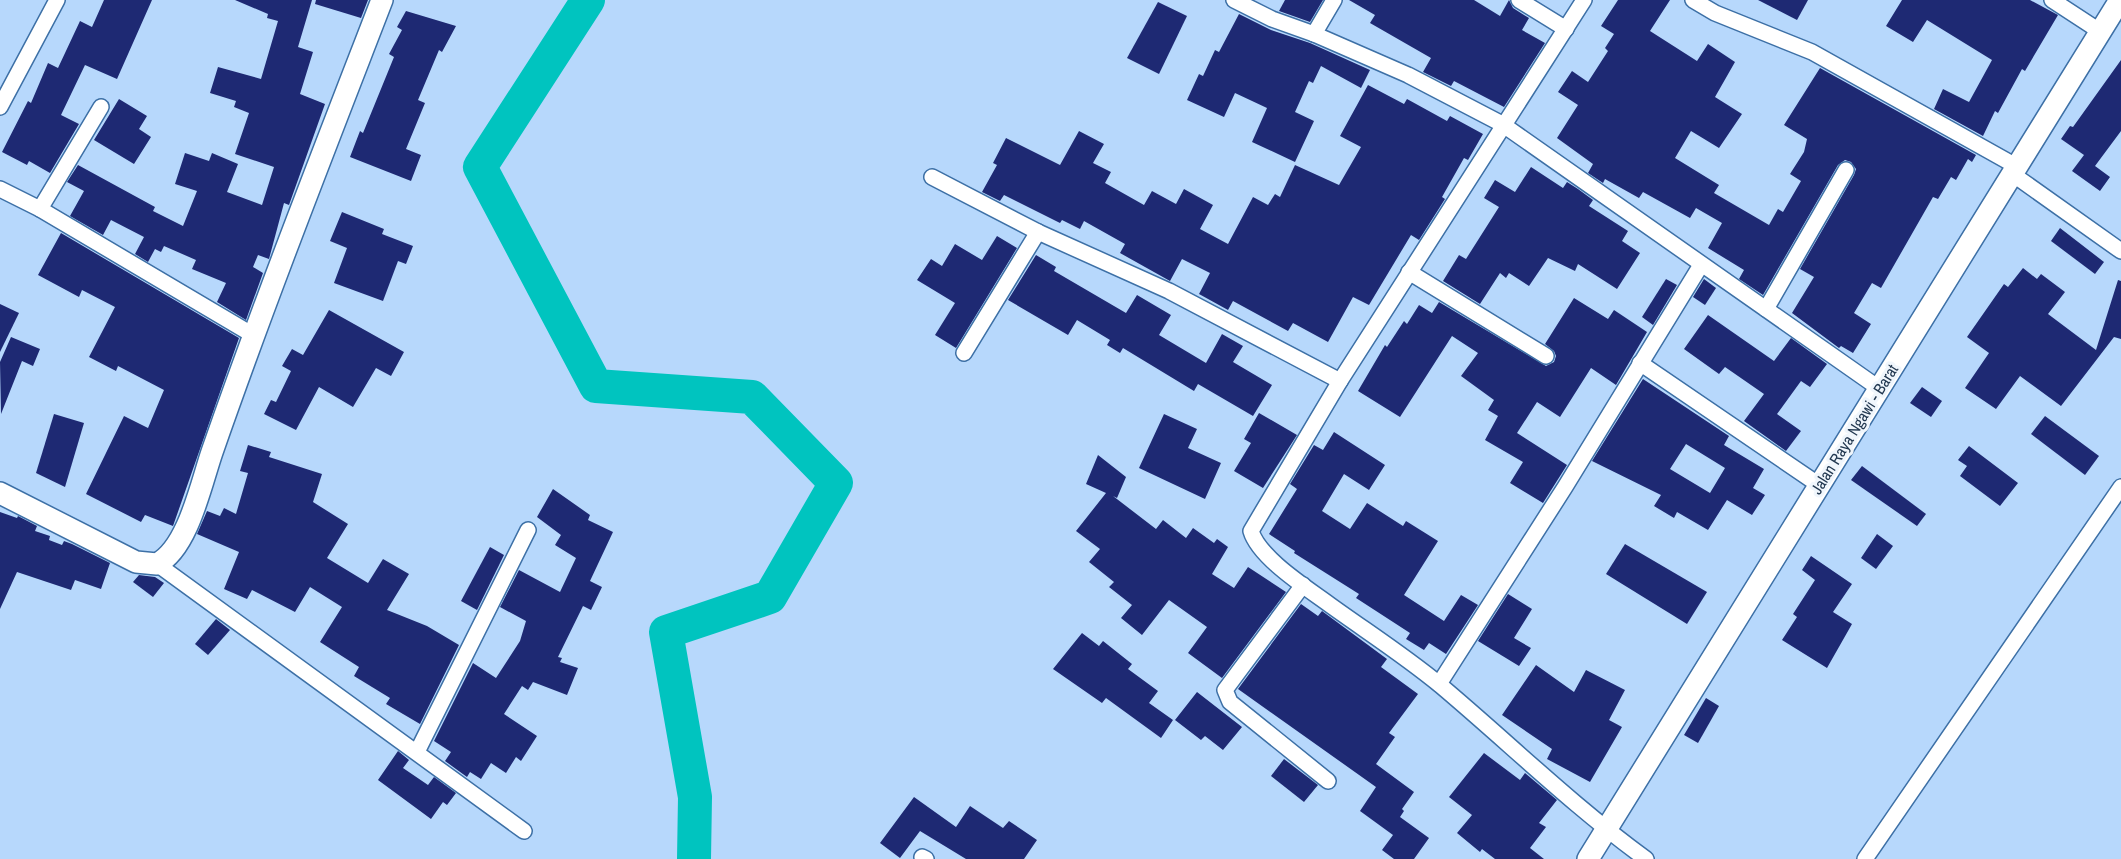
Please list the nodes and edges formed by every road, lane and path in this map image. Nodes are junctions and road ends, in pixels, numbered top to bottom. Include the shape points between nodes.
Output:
1 (57, 0) edge
2 (382, 0) edge
3 (1234, 0) edge
4 (1334, 0) edge
5 (1519, 0) edge
6 (1584, 0) edge
7 (1693, 0) edge
8 (2052, 0) edge
9 (2120, 0) edge
10 (1566, 29) junction
11 (2101, 32) junction
12 (1314, 34) junction
13 (0, 107) edge
14 (101, 107) dead end
15 (1502, 124) junction
16 (2014, 169) junction
17 (1846, 170) dead end
18 (932, 177) dead end
19 (0, 189) edge
20 (39, 209) junction
21 (1038, 232) junction
22 (2121, 251) edge
23 (1701, 265) junction
24 (1409, 272) junction
25 (1766, 309) junction
26 (253, 335) junction
27 (964, 353) dead end
28 (1546, 356) dead end
29 (1640, 363) junction
30 (1340, 381) junction
31 (1880, 388) junction
32 (1820, 485) junction
33 (2121, 487) edge
34 (0, 493) edge
35 (528, 530) dead end
36 (158, 564) junction
37 (1303, 585) junction
38 (1438, 684) junction
39 (417, 752) junction
40 (1328, 781) dead end
41 (1606, 830) junction
42 (524, 831) dead end
43 (1588, 859) edge
44 (1646, 859) edge
45 (1865, 859) edge

1 - 13 street
2 - 26 main road
3 - 12 street
4 - 12 street
5 - 10 street
6 - 10 street
7 - 16 street via 1715,13 1812,52
8 - 11 street
9 - 11 main road, Jalan Raya Ngawi - Barat
10 - 15 street
11 - 16 main road, Jalan Raya Ngawi - Barat
12 - 15 street via 1408,75
14 - 20 street
15 - 23 street
15 - 24 street
16 - 22 street
16 - 31 main road, Jalan Raya Ngawi - Barat
17 - 25 street
18 - 21 street
19 - 20 street
20 - 26 street
21 - 27 street
21 - 30 street via 1169,291
23 - 25 street
23 - 29 street
24 - 28 street
24 - 30 street
25 - 31 street
26 - 36 main road via 189,521 173,551
29 - 32 street
29 - 38 street
30 - 37 street via 1252,526 1253,539
31 - 32 main road, Jalan Raya Ngawi - Barat
32 - 41 main road, Jalan Raya Ngawi - Barat
33 - 45 street
34 - 36 main road via 135,562
35 - 39 street
36 - 39 street
37 - 38 street
37 - 40 street via 1225,690 1230,702
38 - 41 street
39 - 42 street
41 - 43 main road, Jalan Raya Ngawi - Barat
41 - 44 street

